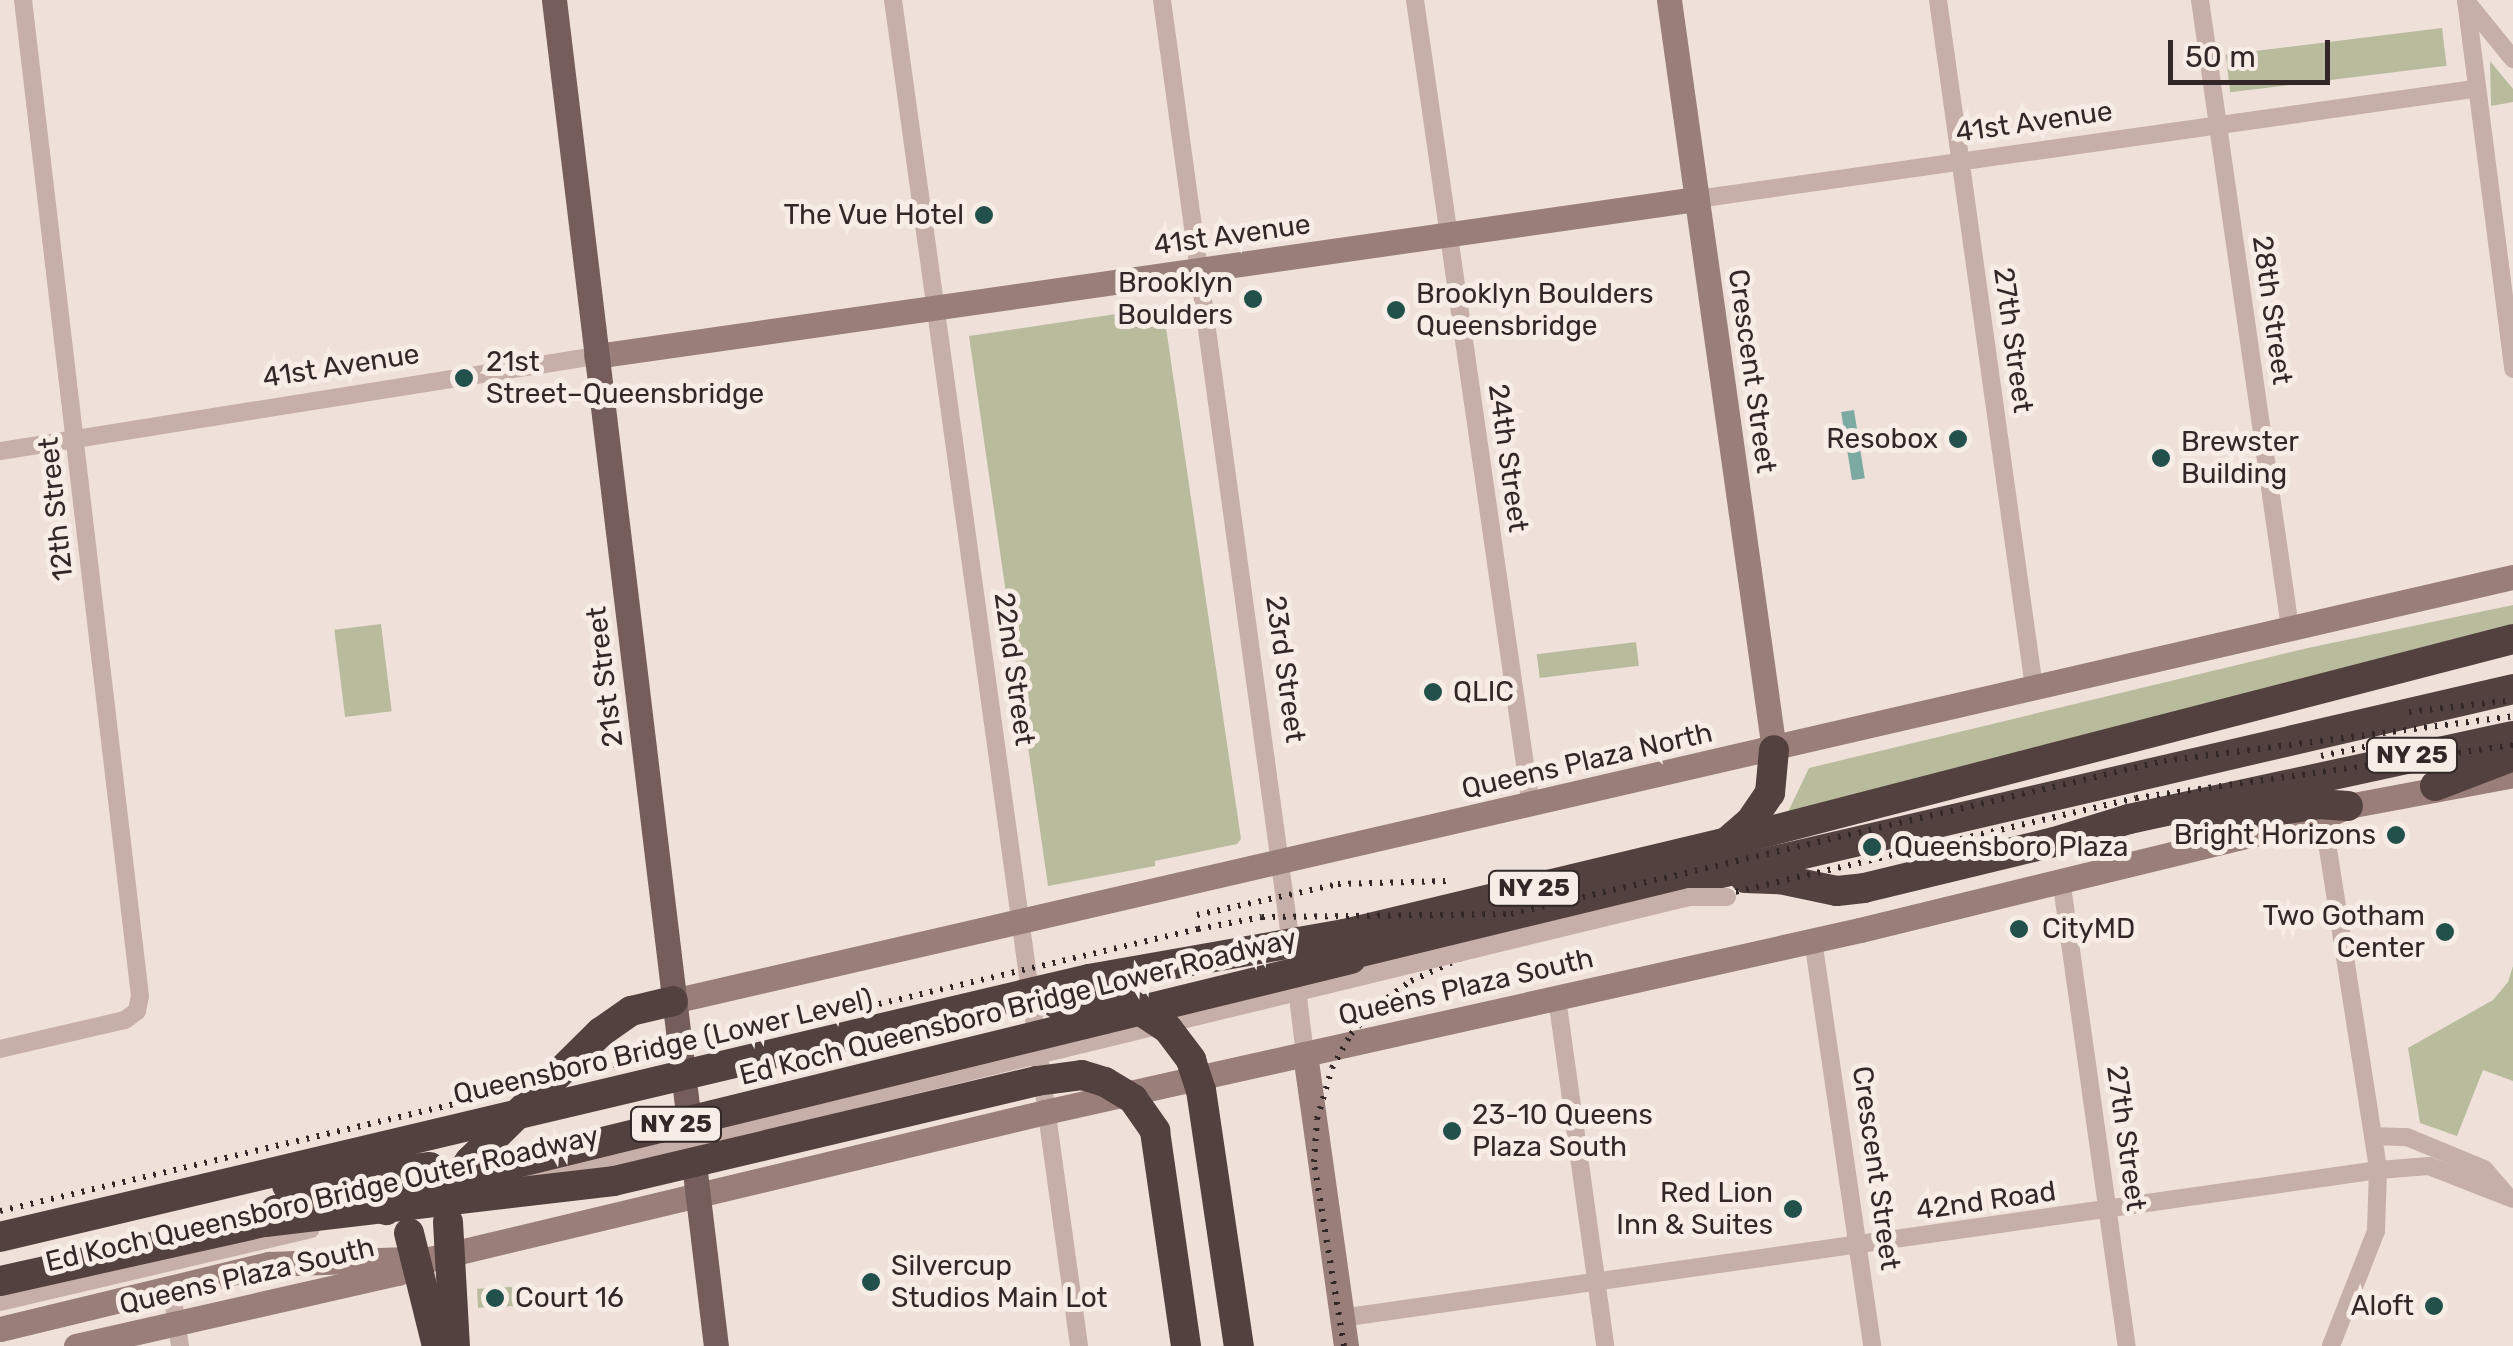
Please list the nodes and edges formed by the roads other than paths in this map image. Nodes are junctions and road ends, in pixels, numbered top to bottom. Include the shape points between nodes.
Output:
1 (23, 0) edge
2 (554, 0) edge
3 (893, 0) edge
4 (1162, 0) edge
5 (1415, 0) edge
6 (1669, 0) edge
7 (1938, 0) edge
8 (2200, 0) edge
9 (2466, 0) edge
10 (2513, 59) edge
11 (2474, 89) junction
12 (2218, 126) junction
13 (1961, 163) junction
14 (1698, 200) junction
15 (1448, 235) junction
16 (1200, 270) junction
17 (936, 306) junction
18 (596, 356) junction
19 (2513, 369) edge
20 (76, 439) junction
21 (0, 451) edge
22 (2513, 577) edge
23 (2290, 628) junction
24 (2508, 643) edge
25 (2034, 687) junction
26 (2513, 689) edge
27 (2513, 736) edge
28 (1774, 750) junction
29 (2513, 756) edge
30 (2182, 768) junction
31 (2513, 775) edge
32 (2299, 780) junction
33 (2435, 786) junction
34 (1531, 806) junction
35 (2335, 812) junction
36 (2054, 842) junction
37 (1724, 843) junction
38 (1281, 861) junction
39 (2061, 879) junction
40 (1692, 881) junction
41 (1726, 898) dead end
42 (1021, 922) junction
43 (1813, 940) junction
44 (1350, 958) junction
45 (1557, 998) junction
46 (673, 1001) junction
47 (0, 1049) edge
48 (1305, 1054) junction
49 (1046, 1112) junction
50 (2373, 1136) junction
51 (2378, 1170) junction
52 (274, 1187) junction
53 (700, 1196) junction
54 (2510, 1198) edge
55 (2109, 1212) junction
56 (0, 1237) edge
57 (1857, 1246) junction
58 (0, 1251) edge
59 (430, 1259) junction
60 (0, 1281) edge
61 (1595, 1282) junction
62 (171, 1287) junction
63 (0, 1302) edge
64 (1341, 1318) junction
65 (0, 1329) edge
66 (178, 1334) edge
67 (76, 1346) edge
68 (437, 1346) edge
69 (446, 1346) edge
70 (455, 1346) edge
71 (716, 1346) edge
72 (1079, 1346) edge
73 (1186, 1346) edge
74 (1225, 1346) edge
75 (1238, 1346) edge
76 (1346, 1346) edge
77 (1605, 1346) edge
78 (1872, 1346) edge
79 (2126, 1346) edge
80 (2330, 1346) edge

1 - 20 street, 12th Street
2 - 18 main road, 21st Street
3 - 17 street, 22nd Street
4 - 16 street, 23rd Street
5 - 15 street, 24th Street
6 - 14 main road, Crescent Street
7 - 13 street, 27th Street
8 - 12 street, 28th Street
9 - 10 street
9 - 11 street
11 - 12 street, 41st Avenue
11 - 19 street
12 - 13 street, 41st Avenue
12 - 23 street, 28th Street
13 - 14 street, 41st Avenue
13 - 25 street, 27th Street
14 - 15 main road, 41st Avenue
14 - 28 main road, Crescent Street
15 - 16 main road, 41st Avenue
15 - 34 street, 24th Street
16 - 17 main road, 41st Avenue
16 - 38 street, 23rd Street
17 - 18 main road, 41st Avenue
17 - 42 street, 22nd Street
18 - 20 street, 41st Avenue
18 - 46 main road, 21st Street
20 - 21 street, 41st Avenue
20 - 47 street, 12th Street via 140,996 137,1011 125,1020
22 - 23 main road, Queens Plaza North
23 - 25 main road, Queens Plaza North
24 - 37 highway, NY 25
25 - 28 main road, Queens Plaza North
26 - 30 highway
27 - 32 highway, NY 25
28 - 34 main road, Queens Plaza North
28 - 37 highway via 1775,780 1766,802
29 - 33 highway
30 - 32 highway, NY 25
30 - 40 highway, NY 25
31 - 33 main road, Queens Plaza South
32 - 36 highway, NY 25
33 - 35 main road, Queens Plaza South
34 - 38 main road, Queens Plaza North
35 - 36 highway via 2319,804
35 - 39 main road, Queens Plaza South
35 - 50 street
36 - 40 highway, NY 25 via 1848,890 1758,877
37 - 44 highway, NY 25
38 - 42 main road, Queens Plaza North
38 - 48 street, 23rd Street
39 - 43 main road, Queens Plaza South
39 - 55 street, 27th Street
40 - 44 highway, NY 25
41 - 44 street, Ed Koch Queensboro Bridge Outer Roadway, bridge via 1688,897
42 - 46 main road, Queens Plaza North
42 - 49 street, 22nd Street
43 - 45 main road, Queens Plaza South
43 - 57 street, Crescent Street
44 - 56 highway, Queensboro Bridge (Lower Level) / NY 25, bridge via 1089,979
44 - 60 highway, Ed Koch Queensboro Bridge Lower Roadway / NY 25, bridge
44 - 63 street, Ed Koch Queensboro Bridge Outer Roadway, bridge
45 - 48 main road, Queens Plaza South
45 - 61 street
46 - 53 main road, 21st Street
46 - 70 highway, bridge via 631,1011 602,1032 460,1172 446,1204
48 - 49 main road, Queens Plaza South
48 - 64 main road, 23rd Street
49 - 53 main road, Queens Plaza South
49 - 72 street, 22nd Street
50 - 51 street
50 - 54 street via 2407,1137 2484,1168
51 - 54 street, 42nd Road via 2429,1166
51 - 55 street, 42nd Road
51 - 80 street via 2376,1231
52 - 58 highway
52 - 74 highway, bridge via 551,1146 1048,1026 1113,1021 1160,1041 1187,1084
52 - 75 highway, bridge via 1059,1003 1108,999 1156,1020 1177,1039 1197,1074
53 - 59 main road, Queens Plaza South
53 - 71 main road, 21st Street
55 - 57 street, 42nd Road
55 - 79 street, 27th Street
57 - 61 street, 42nd Road
57 - 78 street, Crescent Street
59 - 62 main road, Queens Plaza South via 288,1260
59 - 66 main road, Queens Plaza South
59 - 69 street
60 - 68 highway, bridge via 339,1197 375,1204 409,1232
60 - 73 highway, bridge via 266,1222 614,1181 1082,1075 1133,1099 1155,1131
61 - 64 street, 42nd Road
61 - 77 street
62 - 65 main road, Queens Plaza South
62 - 66 street
64 - 76 main road, 23rd Street
66 - 67 main road, Queens Plaza South

